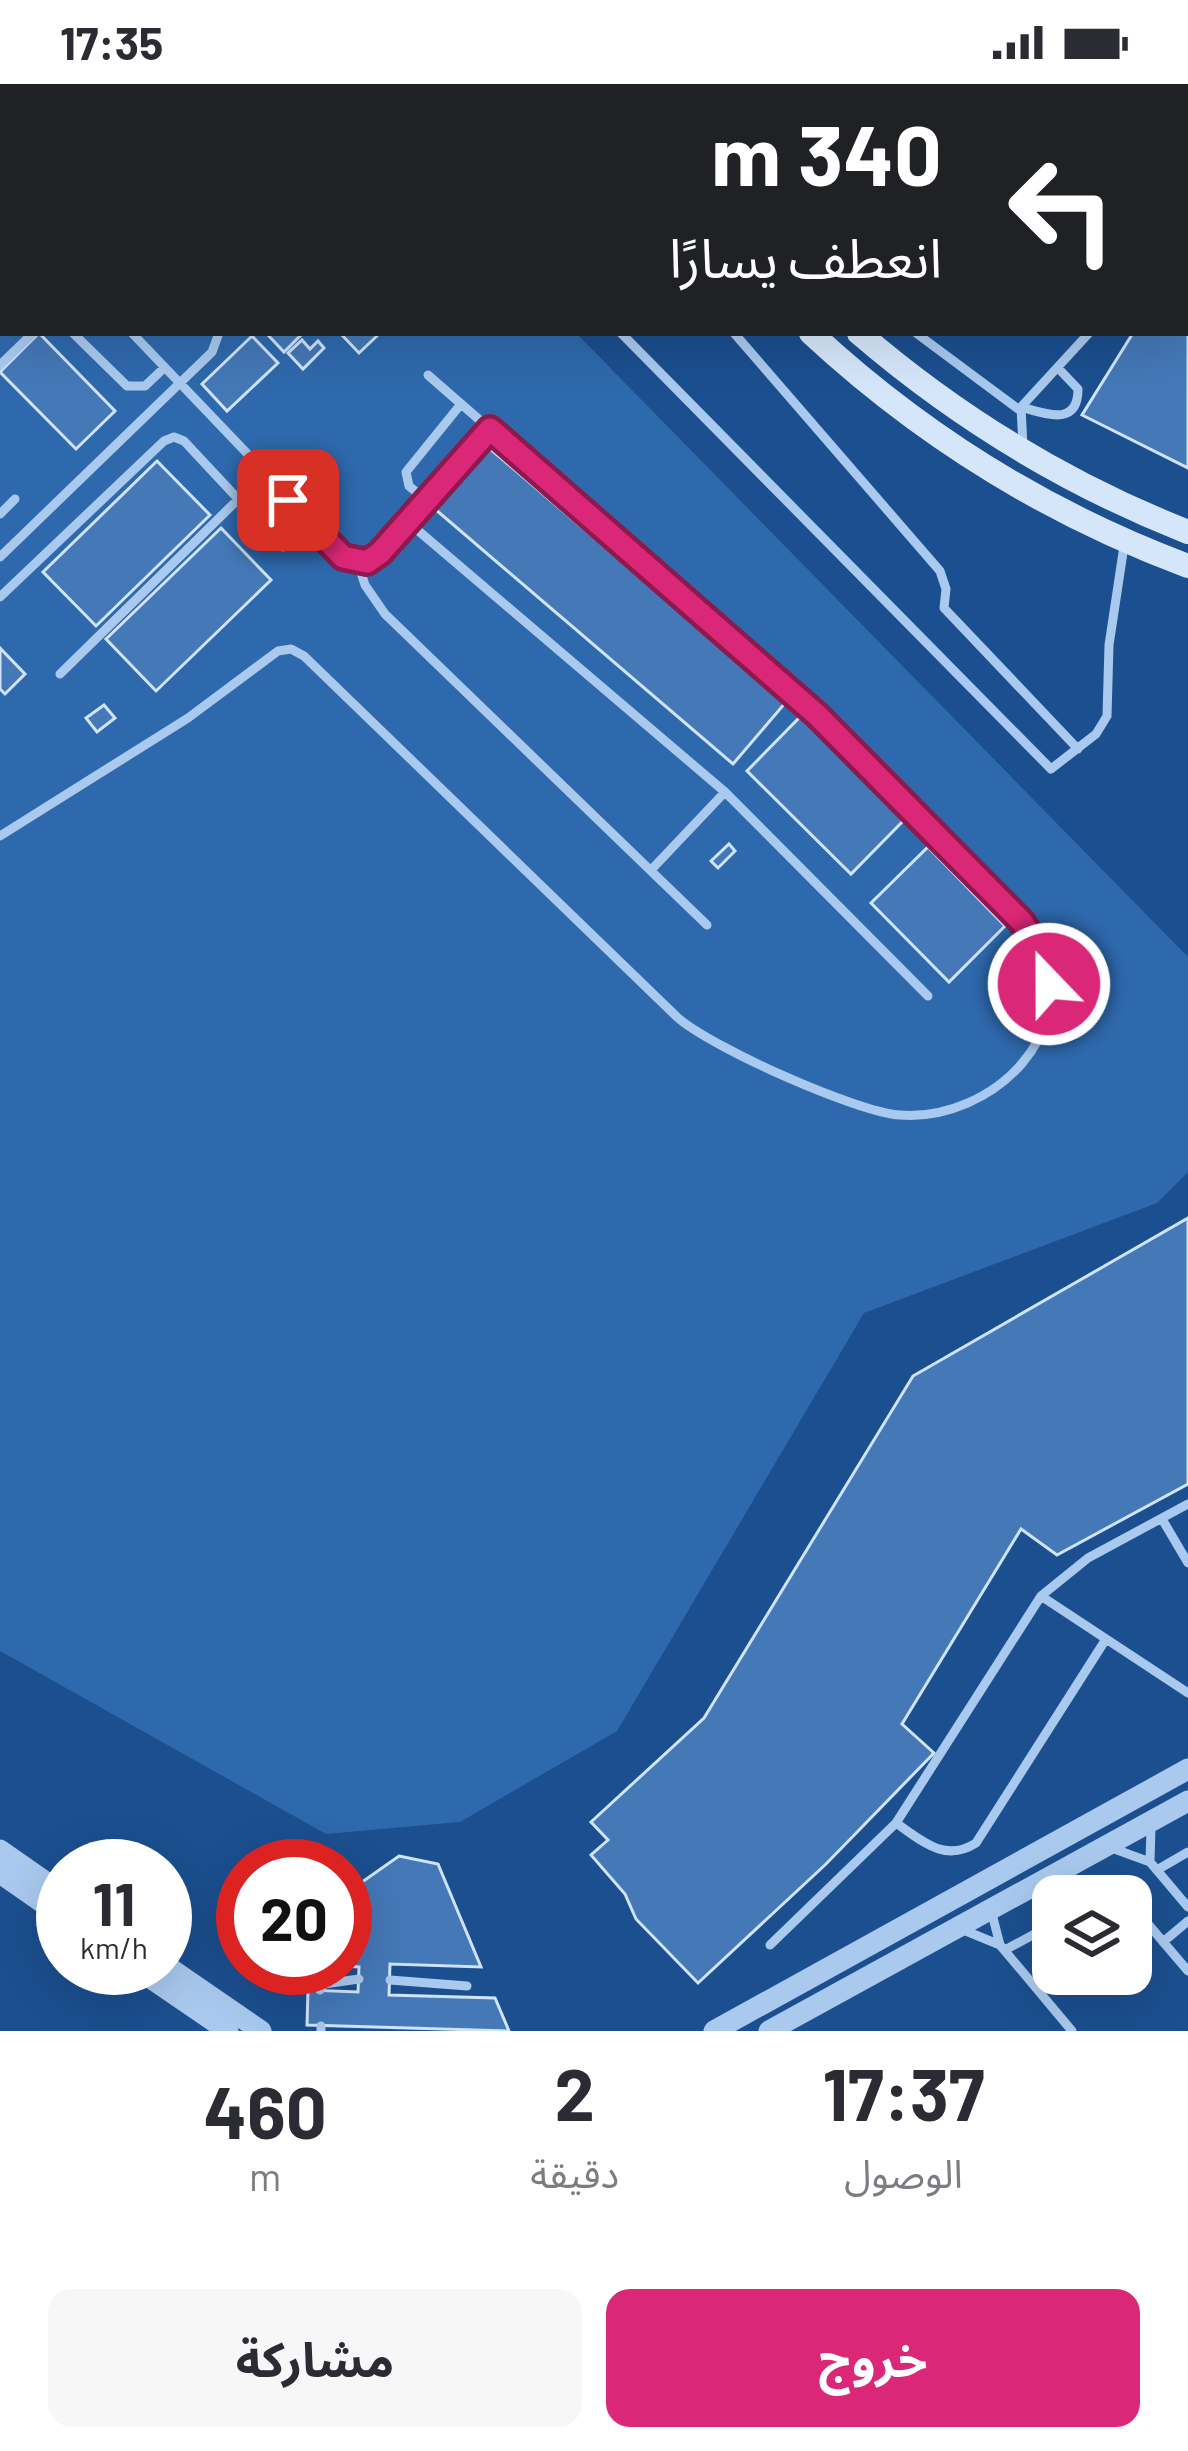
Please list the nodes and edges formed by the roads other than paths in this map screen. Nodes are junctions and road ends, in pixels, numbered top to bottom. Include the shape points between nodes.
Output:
1 (30, 336) edge
2 (77, 336) edge
3 (135, 336) edge
4 (217, 336) edge
5 (624, 336) edge
6 (737, 336) edge
7 (814, 336) edge
8 (863, 336) edge
9 (920, 336) edge
10 (1086, 336) edge
11 (0, 364) edge
12 (164, 368) junction
13 (1058, 368) junction
14 (428, 375) dead end
15 (179, 384) junction
16 (461, 404) junction
17 (1021, 409) junction
18 (490, 429) junction
19 (1023, 453) junction
20 (264, 475) junction
21 (16, 499) dead end
22 (238, 500) junction
23 (427, 501) junction
24 (0, 514) edge
25 (408, 522) junction
26 (1188, 532) edge
27 (1125, 540) junction
28 (283, 547) dead end
29 (0, 557) edge
30 (358, 563) junction
31 (1188, 566) edge
32 (0, 597) edge
33 (60, 674) dead end
34 (1078, 749) junction
35 (725, 791) junction
36 (0, 836) edge
37 (652, 869) junction
38 (707, 925) dead end
39 (928, 996) dead end
40 (1188, 1504) edge
41 (1162, 1519) junction
42 (1188, 1563) edge
43 (1041, 1597) junction
44 (1106, 1639) junction
45 (1188, 1693) edge
46 (1188, 1769) edge
47 (1188, 1801) edge
48 (1154, 1820) junction
49 (896, 1823) junction
50 (1106, 1846) junction
51 (0, 1850) edge
52 (1188, 1852) edge
53 (1153, 1866) junction
54 (0, 1873) edge
55 (36, 1875) edge
56 (36, 1898) edge
57 (1188, 1907) edge
58 (991, 1910) junction
59 (1188, 1921) edge
60 (958, 1928) junction
61 (1152, 1929) edge
62 (1032, 1934) edge
63 (1163, 1942) junction
64 (770, 1945) dead end
65 (1002, 1948) junction
66 (1188, 1971) edge
67 (390, 1980) dead end
68 (192, 1983) edge
69 (467, 1986) dead end
70 (175, 1995) edge
71 (228, 2031) edge
72 (262, 2031) edge
73 (715, 2031) edge
74 (769, 2031) edge
75 (1072, 2031) edge

1 - 11 lane
2 - 12 lane via 127,386 145,386
3 - 12 lane
4 - 15 lane
5 - 34 lane via 1046,766 1057,768
6 - 34 lane via 940,571 944,608
7 - 27 main road via 973,462
8 - 19 main road
9 - 17 lane
10 - 13 lane
12 - 15 lane
13 - 17 lane
13 - 17 lane via 1078,389 1067,415
14 - 16 lane
15 - 20 lane
15 - 29 lane
16 - 18 lane
16 - 23 lane via 406,472
17 - 19 lane
18 - 23 lane
18 - 36 lane via 817,715 1032,935 1050,1002 1037,1045 1006,1082 927,1115 882,1113 698,1034 291,649
19 - 26 main road
20 - 22 lane
20 - 30 lane
21 - 24 lane
22 - 28 lane
22 - 32 lane via 184,441 169,438
22 - 33 lane
23 - 25 lane
25 - 30 lane via 374,559
25 - 35 lane
27 - 31 main road
27 - 34 lane via 1107,716
30 - 37 lane via 385,614
35 - 37 lane
35 - 39 lane
37 - 38 lane
40 - 41 lane
41 - 42 lane
41 - 43 lane via 1071,1569
43 - 44 lane
43 - 49 lane
44 - 45 lane
44 - 49 lane via 976,1843 943,1852
46 - 73 street
47 - 48 street
48 - 50 street
48 - 53 lane via 1147,1844
49 - 64 lane
50 - 53 lane
50 - 58 street
51 - 55 street
52 - 53 lane
53 - 57 lane
54 - 56 street
58 - 60 street
58 - 65 lane
59 - 63 lane
60 - 65 lane
60 - 74 street
61 - 63 lane
62 - 65 lane
63 - 66 lane
65 - 75 lane
67 - 69 lane
68 - 72 street
70 - 71 street

